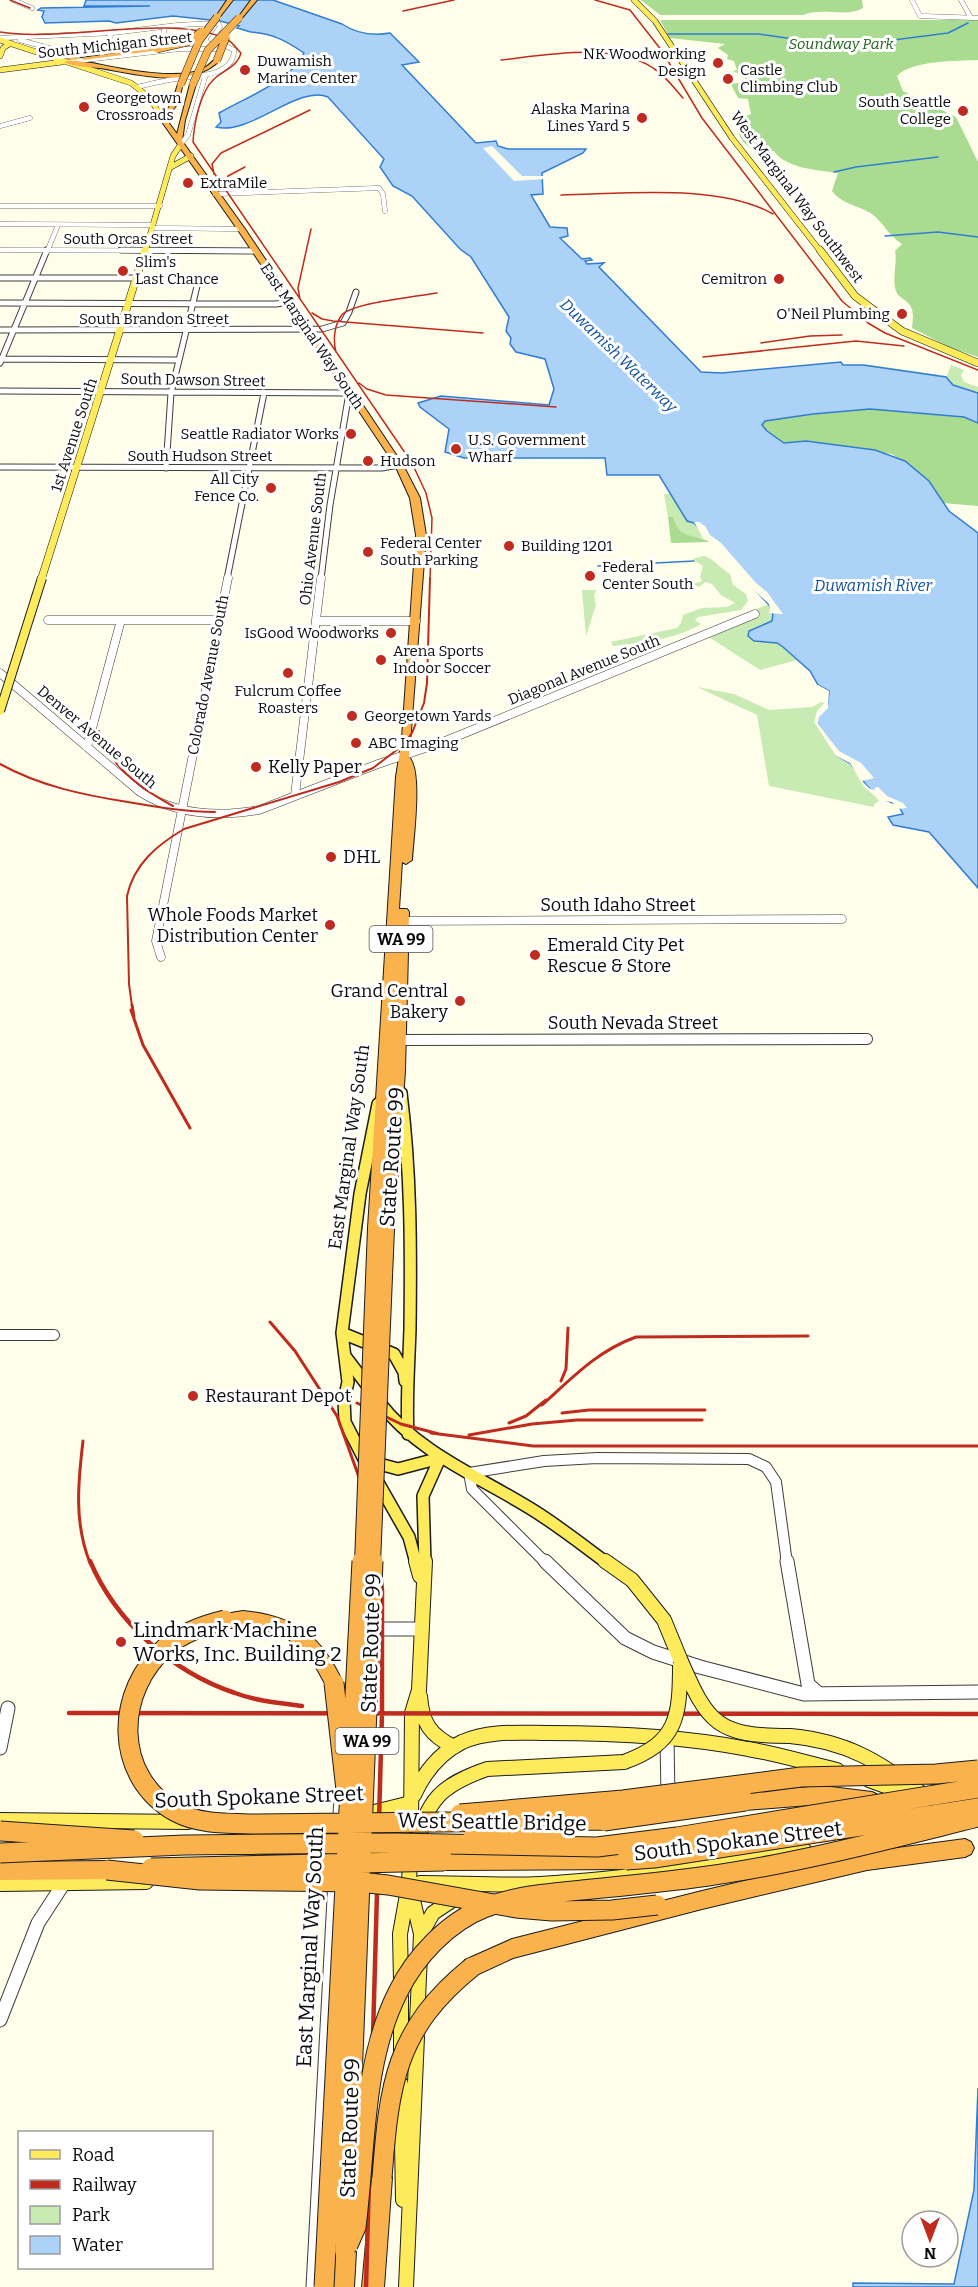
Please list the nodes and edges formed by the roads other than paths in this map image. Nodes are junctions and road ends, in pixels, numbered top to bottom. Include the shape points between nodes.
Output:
1 (13, 0) edge
2 (230, 0) edge
3 (254, 0) edge
4 (634, 0) edge
5 (912, 0) edge
6 (961, 0) edge
7 (32, 8) dead end
8 (238, 18) junction
9 (971, 18) junction
10 (978, 18) edge
11 (217, 20) junction
12 (165, 28) junction
13 (112, 33) junction
14 (64, 36) junction
15 (17, 38) junction
16 (1, 42) edge
17 (11, 43) junction
18 (161, 49) junction
19 (234, 50) junction
20 (56, 51) junction
21 (44, 54) junction
22 (102, 54) junction
23 (0, 56) edge
24 (88, 58) junction
25 (67, 62) junction
26 (0, 70) edge
27 (160, 75) junction
28 (205, 77) junction
29 (155, 83) junction
30 (138, 87) junction
31 (30, 118) dead end
32 (164, 119) junction
33 (0, 126) edge
34 (180, 142) junction
35 (190, 156) junction
36 (171, 167) junction
37 (215, 194) junction
38 (0, 206) edge
39 (160, 206) junction
40 (385, 211) dead end
41 (0, 224) edge
42 (58, 225) junction
43 (153, 227) junction
44 (241, 229) junction
45 (0, 250) edge
46 (47, 250) junction
47 (146, 251) junction
48 (255, 251) junction
49 (0, 278) edge
50 (36, 278) junction
51 (138, 278) junction
52 (356, 292) dead end
53 (289, 302) junction
54 (0, 303) edge
55 (25, 303) junction
56 (130, 303) junction
57 (192, 303) junction
58 (0, 330) edge
59 (14, 330) junction
60 (308, 330) junction
61 (122, 331) junction
62 (185, 331) junction
63 (113, 360) junction
64 (177, 360) junction
65 (1, 361) edge
66 (978, 363) edge
67 (0, 391) edge
68 (102, 391) junction
69 (171, 393) junction
70 (264, 393) junction
71 (349, 393) junction
72 (399, 465) junction
73 (0, 468) edge
74 (76, 468) junction
75 (166, 468) junction
76 (248, 468) junction
77 (335, 468) junction
78 (756, 614) dead end
79 (48, 620) dead end
80 (121, 620) junction
81 (219, 620) junction
82 (317, 621) junction
83 (416, 621) junction
84 (0, 673) edge
85 (0, 711) edge
86 (87, 747) junction
87 (406, 755) junction
88 (295, 795) junction
89 (182, 811) junction
90 (842, 920) dead end
91 (397, 921) junction
92 (161, 957) dead end
93 (867, 1039) dead end
94 (399, 1040) junction
95 (398, 1071) junction
96 (382, 1083) junction
97 (381, 1228) junction
98 (342, 1333) junction
99 (0, 1335) edge
100 (54, 1335) dead end
101 (344, 1354) junction
102 (406, 1402) junction
103 (408, 1434) junction
104 (354, 1442) junction
105 (440, 1458) junction
106 (368, 1466) junction
107 (469, 1473) junction
108 (424, 1592) junction
109 (357, 1629) junction
110 (422, 1629) junction
111 (680, 1659) junction
112 (419, 1690) junction
113 (817, 1692) junction
114 (978, 1692) edge
115 (8, 1708) dead end
116 (667, 1739) junction
117 (454, 1747) junction
118 (0, 1748) edge
119 (978, 1770) edge
120 (978, 1788) edge
121 (411, 1803) junction
122 (935, 1804) junction
123 (978, 1808) edge
124 (345, 1817) junction
125 (978, 1817) edge
126 (0, 1820) edge
127 (228, 1820) junction
128 (612, 1820) junction
129 (115, 1822) junction
130 (371, 1822) junction
131 (978, 1822) edge
132 (978, 1828) edge
133 (0, 1831) edge
134 (394, 1843) junction
135 (184, 1845) junction
136 (971, 1848) edge
137 (0, 1853) edge
138 (671, 1870) junction
139 (0, 1871) edge
140 (106, 1876) junction
141 (335, 1879) junction
142 (223, 1881) junction
143 (64, 1883) junction
144 (409, 1883) junction
145 (0, 1884) edge
146 (487, 1885) junction
147 (658, 1909) junction
148 (421, 1934) junction
149 (0, 2020) edge
150 (345, 2252) junction
151 (313, 2287) edge
152 (324, 2287) edge
153 (343, 2287) edge
154 (373, 2287) edge
155 (406, 2287) edge

1 - 7 street
2 - 11 highway
3 - 8 highway
4 - 66 main road, West Marginal Way Southwest via 655,21 734,140 855,296 902,331
5 - 9 street via 923,17
6 - 9 street
8 - 27 highway, bridge via 213,65 197,72
8 - 34 highway, bridge via 207,52 182,120
9 - 10 street
11 - 12 street
11 - 18 highway, bridge via 192,39
11 - 19 street via 220,27 211,39
11 - 32 highway, bridge via 199,41 175,103
12 - 13 street
12 - 18 street
13 - 14 street
13 - 22 street
14 - 15 street
14 - 20 street
15 - 16 street
15 - 17 street
15 - 20 street
16 - 17 main road
16 - 17 main road
16 - 23 main road
17 - 21 main road
18 - 19 street, South Michigan Street
18 - 22 street, South Michigan Street
18 - 24 highway
18 - 25 street, South Michigan Street
19 - 28 street via 229,64
20 - 22 street, South Michigan Street via 76,56
21 - 24 highway
21 - 25 main road
24 - 25 highway
25 - 26 main road, South Michigan Street
25 - 27 highway
25 - 30 main road
27 - 29 highway via 140,80
28 - 29 street
28 - 34 street, 1st Avenue South via 188,135
29 - 30 street
30 - 32 main road, East Marginal Way South
31 - 33 street
32 - 34 highway, East Marginal Way South / WA 99
34 - 35 highway, East Marginal Way South / WA 99
34 - 36 main road, 1st Avenue South
35 - 36 main road
35 - 37 highway, East Marginal Way South / WA 99
36 - 39 main road, 1st Avenue South
37 - 40 street via 379,188
37 - 44 highway, East Marginal Way South / WA 99
38 - 39 street
39 - 43 main road, 1st Avenue South
41 - 42 street
42 - 43 street
42 - 46 street
43 - 44 street
43 - 47 main road, 1st Avenue South
44 - 48 highway, East Marginal Way South / WA 99
45 - 46 street, South Orcas Street
46 - 47 street, South Orcas Street
46 - 50 street
47 - 48 street, South Orcas Street
47 - 51 main road, 1st Avenue South
48 - 53 highway, East Marginal Way South / WA 99
49 - 50 street
50 - 51 street
50 - 55 street
51 - 56 main road, 1st Avenue South
51 - 57 street via 199,278
52 - 60 street via 343,324
53 - 57 street
53 - 60 highway, East Marginal Way South / WA 99
54 - 55 street
55 - 56 street
55 - 59 street
56 - 57 street
56 - 61 main road, 1st Avenue South
57 - 62 street
58 - 59 street, South Brandon Street
59 - 61 street, South Brandon Street
59 - 65 street
60 - 62 street, South Brandon Street
60 - 71 highway, East Marginal Way South / WA 99
61 - 62 street, South Brandon Street
61 - 63 main road, 1st Avenue South
62 - 64 street
63 - 64 street
63 - 65 street
63 - 68 main road, 1st Avenue South
64 - 69 street
67 - 68 street, South Dawson Street
68 - 69 street, South Dawson Street
68 - 74 main road, 1st Avenue South
69 - 70 street, South Dawson Street
69 - 75 street
70 - 71 street, South Dawson Street
70 - 76 street, Colorado Avenue South
71 - 72 highway, East Marginal Way South / WA 99
71 - 77 street, Ohio Avenue South
72 - 77 street, South Hudson Street
72 - 83 highway, East Marginal Way South / WA 99 via 415,498 420,523
73 - 74 street, South Hudson Street
74 - 75 street, South Hudson Street
74 - 85 main road, 1st Avenue South, bridge
75 - 76 street, South Hudson Street
76 - 77 street, South Hudson Street
76 - 81 street, Colorado Avenue South
77 - 82 street, Ohio Avenue South
78 - 87 street, Diagonal Avenue South
79 - 80 street
80 - 81 street
80 - 86 street
81 - 89 street, Colorado Avenue South
82 - 83 street
82 - 88 street, Ohio Avenue South
83 - 87 highway, East Marginal Way South / WA 99
84 - 86 street, Denver Avenue South
86 - 89 street, Denver Avenue South via 143,795
87 - 88 street, Diagonal Avenue South
87 - 91 highway, East Marginal Way South / WA 99 via 411,778
88 - 89 street, Diagonal Avenue South via 251,812
89 - 92 street, Colorado Avenue South via 156,941
90 - 91 street, South Idaho Street
91 - 94 highway, East Marginal Way South / WA 99
91 - 96 highway, East Marginal Way South / WA 99
93 - 94 street, South Nevada Street
94 - 95 highway, East Marginal Way South / WA 99
95 - 97 highway, State Route 99 / WA 99
95 - 102 main road, East Marginal Way South via 411,1214
96 - 97 highway, State Route 99 / WA 99
96 - 98 main road, East Marginal Way South via 360,1194
97 - 124 highway, State Route 99 / WA 99, bridge
97 - 150 highway, State Route 99 / WA 99, bridge
98 - 101 main road, East Marginal Way South
98 - 102 main road via 394,1354 404,1372
99 - 100 street
101 - 103 main road, East Marginal Way South
101 - 104 main road, East Marginal Way South via 348,1382 345,1422
102 - 103 main road, East Marginal Way South
103 - 105 main road, East Marginal Way South
104 - 105 main road via 372,1462 388,1470
104 - 106 main road, East Marginal Way South
105 - 107 main road, East Marginal Way South
105 - 108 main road, East Marginal Way South via 423,1496
106 - 108 main road, East Marginal Way South via 409,1537
106 - 109 street, East Marginal Way South
107 - 111 main road, East Marginal Way South via 536,1512 632,1580 664,1620
107 - 113 street via 472,1490 625,1638 700,1667 804,1694
107 - 113 street via 544,1461 597,1458 749,1459 763,1464 771,1470 778,1488 806,1674 808,1684
108 - 110 main road, East Marginal Way South
109 - 110 street
109 - 124 street, East Marginal Way South
110 - 112 main road, East Marginal Way South
111 - 122 main road, bridge via 699,1704 717,1723 746,1736 790,1736 864,1752
111 - 144 main road, East Marginal Way South, bridge via 678,1699 671,1729 659,1745 624,1762 487,1769 453,1782 434,1797 423,1815
112 - 117 main road via 427,1730 434,1738
112 - 121 main road, East Marginal Way South via 412,1713
113 - 114 street
115 - 118 street
116 - 117 main road via 608,1732 512,1733 471,1738
116 - 122 main road via 775,1754 848,1773
116 - 138 street
117 - 121 main road via 430,1767
119 - 130 highway, bridge via 801,1777 623,1800
120 - 134 highway, West Seattle Bridge, bridge via 608,1846
121 - 124 main road, South Spokane Street via 379,1813
121 - 144 main road, East Marginal Way South
122 - 131 main road
123 - 140 highway, West Seattle Bridge, bridge via 654,1858 432,1861
124 - 127 main road, South Spokane Street
124 - 130 highway, bridge via 340,1712 334,1683 324,1660 298,1634 264,1620 238,1618 211,1623 173,1642 143,1672 127,1711 127,1745 138,1776 166,1806 191,1818 220,1823
124 - 141 street, East Marginal Way South
124 - 152 highway, State Route 99 / WA 99, bridge
125 - 150 highway, bridge via 709,1876 528,1895 482,1909 445,1933 409,1974 385,2023 376,2060 356,2227
126 - 129 main road, South Spokane Street
127 - 129 main road, South Spokane Street
127 - 142 main road
128 - 130 highway, bridge
128 - 132 highway, bridge via 745,1801 823,1795 866,1800 961,1827
128 - 134 highway, bridge via 541,1832
129 - 140 main road
133 - 135 highway, bridge
134 - 135 highway, West Seattle Bridge, bridge
135 - 137 highway, West Seattle Bridge, bridge
136 - 138 main road, South Spokane Street via 802,1850
136 - 147 highway via 867,1862
138 - 146 main road, South Spokane Street
139 - 140 highway, West Seattle Bridge
140 - 142 main road, South Spokane Street
140 - 143 main road, South Spokane Street
140 - 147 highway, bridge via 358,1882 516,1908
141 - 142 main road, South Spokane Street
141 - 144 main road, South Spokane Street
141 - 151 street, East Marginal Way South
143 - 145 main road, South Spokane Street
143 - 149 street via 38,1923
144 - 146 main road, South Spokane Street
144 - 148 main road, East Marginal Way South
144 - 155 main road, East Marginal Way South via 400,1934
146 - 148 main road via 442,1904 428,1917
147 - 154 highway, bridge via 491,1957 452,1981 424,2012 404,2048 389,2101
148 - 155 main road, East Marginal Way South
150 - 153 highway, State Route 99 / WA 99

